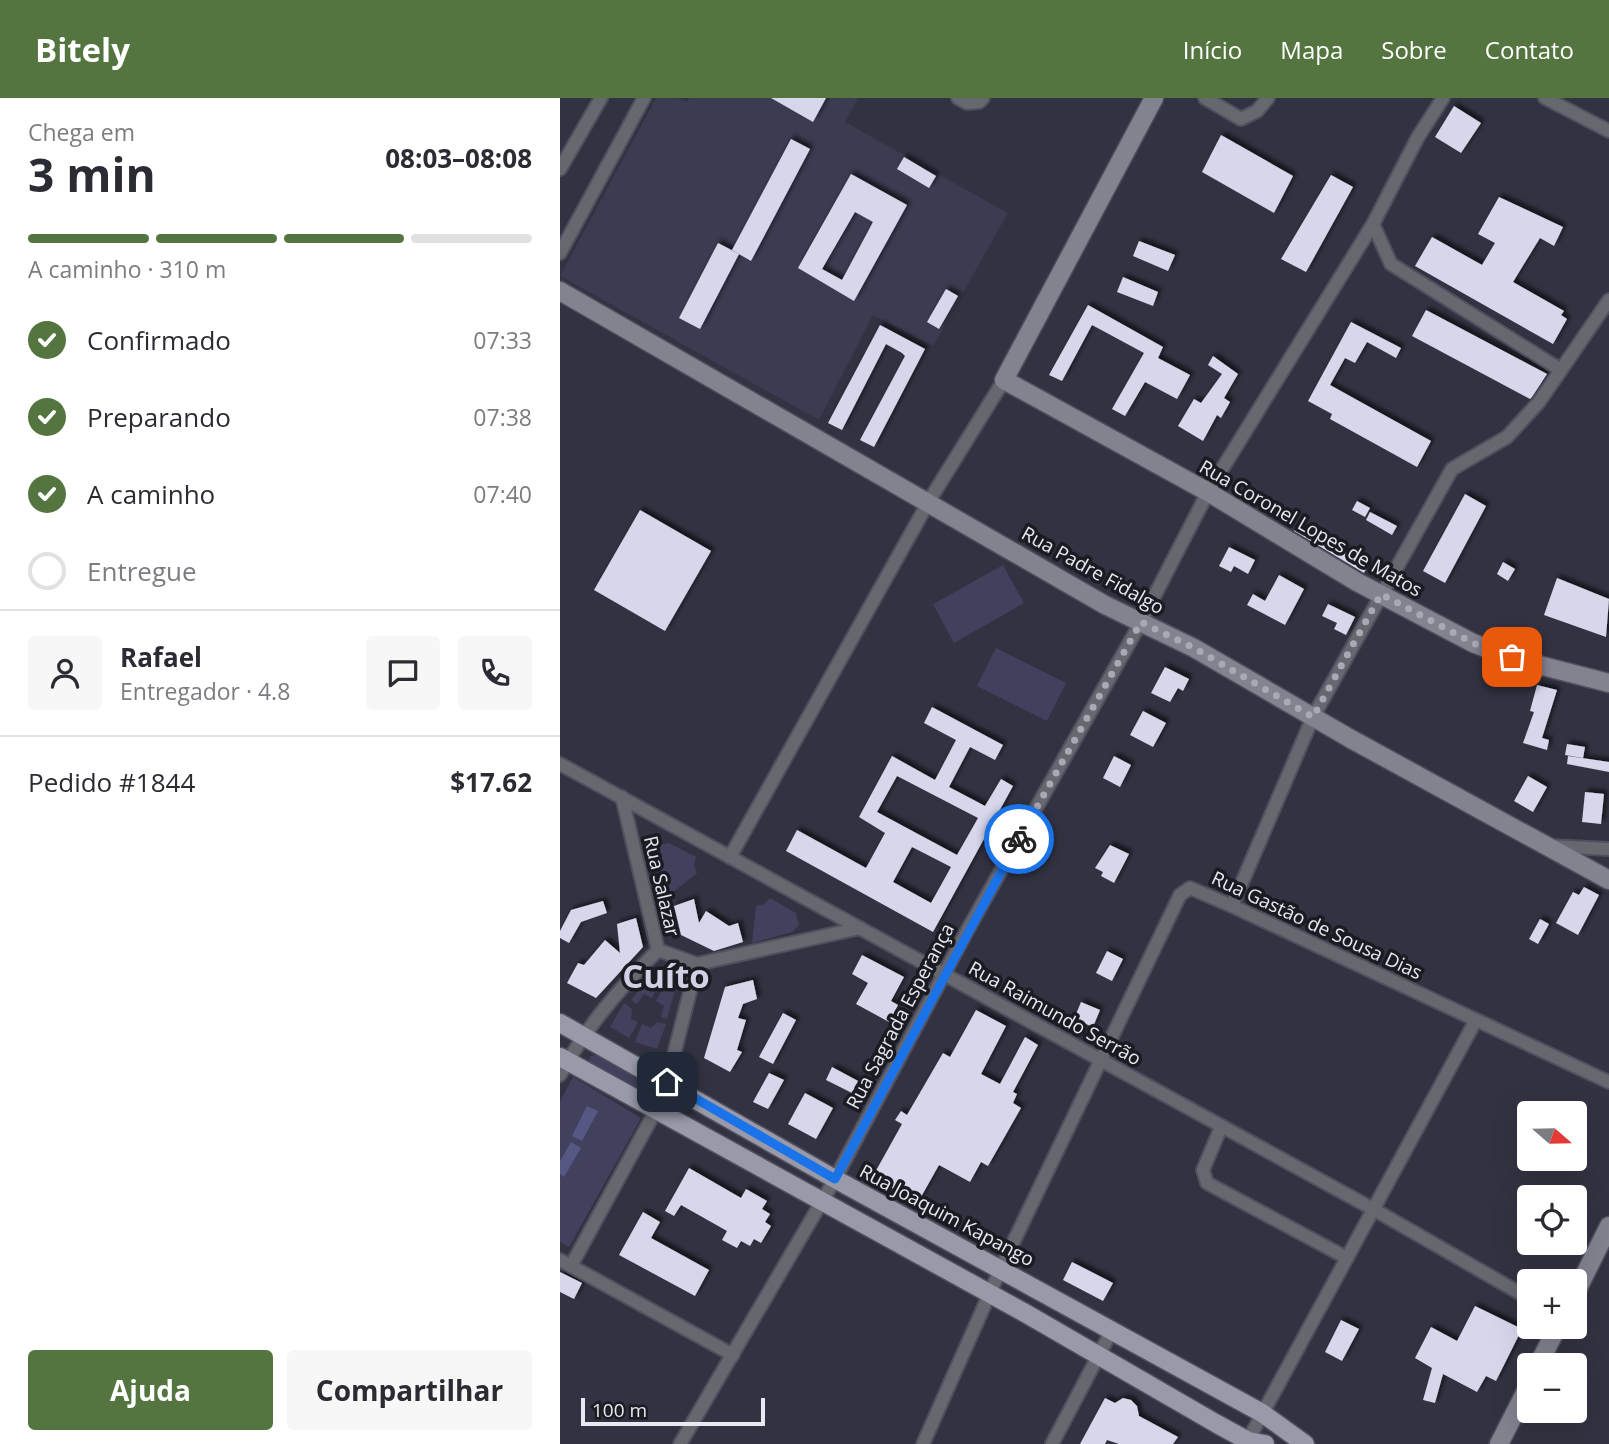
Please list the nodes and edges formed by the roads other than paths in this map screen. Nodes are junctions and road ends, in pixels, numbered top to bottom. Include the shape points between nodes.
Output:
1 (601, 98) edge
2 (644, 98) edge
3 (958, 98) edge
4 (983, 98) edge
5 (1154, 98) edge
6 (1205, 98) edge
7 (1268, 98) edge
8 (1443, 98) edge
9 (1545, 98) edge
10 (1609, 131) edge
11 (560, 169) edge
12 (1373, 224) junction
13 (560, 253) edge
14 (560, 291) edge
15 (1609, 300) edge
16 (1561, 370) junction
17 (1004, 380) junction
18 (1208, 492) junction
19 (929, 501) junction
20 (1381, 594) junction
21 (1141, 622) junction
22 (1609, 683) edge
23 (1313, 717) junction
24 (560, 764) edge
25 (622, 797) junction
26 (1546, 845) junction
27 (1609, 849) edge
28 (730, 857) junction
29 (1609, 880) edge
30 (1232, 906) junction
31 (860, 928) junction
32 (658, 950) junction
33 (697, 964) junction
34 (946, 974) junction
35 (1476, 1020) junction
36 (560, 1023) edge
37 (583, 1036) junction
38 (1098, 1060) junction
39 (563, 1065) edge
40 (667, 1082) junction
41 (1609, 1082) edge
42 (656, 1110) junction
43 (1222, 1127) junction
44 (835, 1179) junction
45 (821, 1202) junction
46 (1373, 1209) junction
47 (905, 1216) junction
48 (1609, 1226) edge
49 (936, 1233) junction
50 (891, 1239) junction
51 (922, 1256) junction
52 (1347, 1258) junction
53 (565, 1263) edge
54 (1001, 1268) junction
55 (1587, 1270) edge
56 (1517, 1292) edge
57 (989, 1294) junction
58 (1112, 1330) junction
59 (733, 1355) junction
60 (1100, 1355) junction
61 (1517, 1409) edge
62 (1262, 1413) junction
63 (1253, 1443) edge
64 (680, 1444) edge
65 (923, 1444) edge
66 (1052, 1444) edge
67 (1298, 1444) edge
68 (1306, 1444) edge
69 (1499, 1444) edge

1 - 11 street
2 - 13 street
3 - 4 street via 967,103
5 - 17 street
6 - 7 street via 1241,119 1257,111
8 - 12 street, Rua Sagrada Esperança
9 - 10 street
12 - 16 street via 1391,264
12 - 18 street, Rua Sagrada Esperança
14 - 19 street, Rua Padre Fidalgo
15 - 16 street
16 - 20 street via 1507,436 1452,469
17 - 18 street, Rua Coronel Lopes de Matos
17 - 19 street
18 - 20 street, Rua Coronel Lopes de Matos
18 - 21 street, Rua Sagrada Esperança
19 - 21 street, Rua Padre Fidalgo
19 - 28 street
20 - 22 street, Rua Coronel Lopes de Matos via 1473,643
20 - 23 street
21 - 23 street, Rua Padre Fidalgo
21 - 34 street, Rua Sagrada Esperança
23 - 26 street, Rua Padre Fidalgo
23 - 30 street
24 - 25 street, Rua Raimundo Serrão
25 - 28 street, Rua Raimundo Serrão
25 - 32 street, Rua Salazar
26 - 27 street
26 - 29 street, Rua Padre Fidalgo
28 - 31 street, Rua Raimundo Serrão
30 - 35 street, Rua Gastão de Sousa Dias
30 - 38 street, Rua Gastão de Sousa Dias via 1190,888 1180,895
31 - 33 street
31 - 34 street, Rua Raimundo Serrão
32 - 33 street
32 - 37 street, Rua Salazar via 613,995
33 - 40 street
34 - 38 street, Rua Raimundo Serrão
34 - 44 street, Rua Sagrada Esperança
35 - 41 street, Rua Gastão de Sousa Dias
35 - 46 street
36 - 37 main road, Rua Joaquim Kapango
37 - 39 street, Rua Salazar
37 - 40 main road, Rua Joaquim Kapango
38 - 43 street, Rua Raimundo Serrão
38 - 54 street, Rua Gastão de Sousa Dias
39 - 42 main road
40 - 42 street
40 - 44 main road, Rua Joaquim Kapango
42 - 45 main road
42 - 53 street
43 - 46 street, Rua Raimundo Serrão
43 - 52 street via 1203,1170 1208,1183
44 - 45 street, Rua Sagrada Esperança
44 - 47 main road, Rua Joaquim Kapango
45 - 50 main road
45 - 59 street, Rua Sagrada Esperança
46 - 52 street
46 - 56 street, Rua Raimundo Serrão
47 - 49 main road, Rua Joaquim Kapango
47 - 50 main road
48 - 55 street
49 - 51 main road
49 - 54 main road, Rua Joaquim Kapango
50 - 51 main road
51 - 57 main road
52 - 62 street
53 - 59 street
54 - 57 street, Rua Gastão de Sousa Dias
54 - 58 main road, Rua Joaquim Kapango
57 - 60 main road
57 - 65 street, Rua Gastão de Sousa Dias
58 - 60 street
58 - 62 main road, Rua Joaquim Kapango
59 - 64 street, Rua Sagrada Esperança
60 - 63 main road
60 - 66 street
61 - 69 street
62 - 63 street
62 - 68 main road, Rua Joaquim Kapango
67 - 68 main road, Rua Joaquim Kapango

